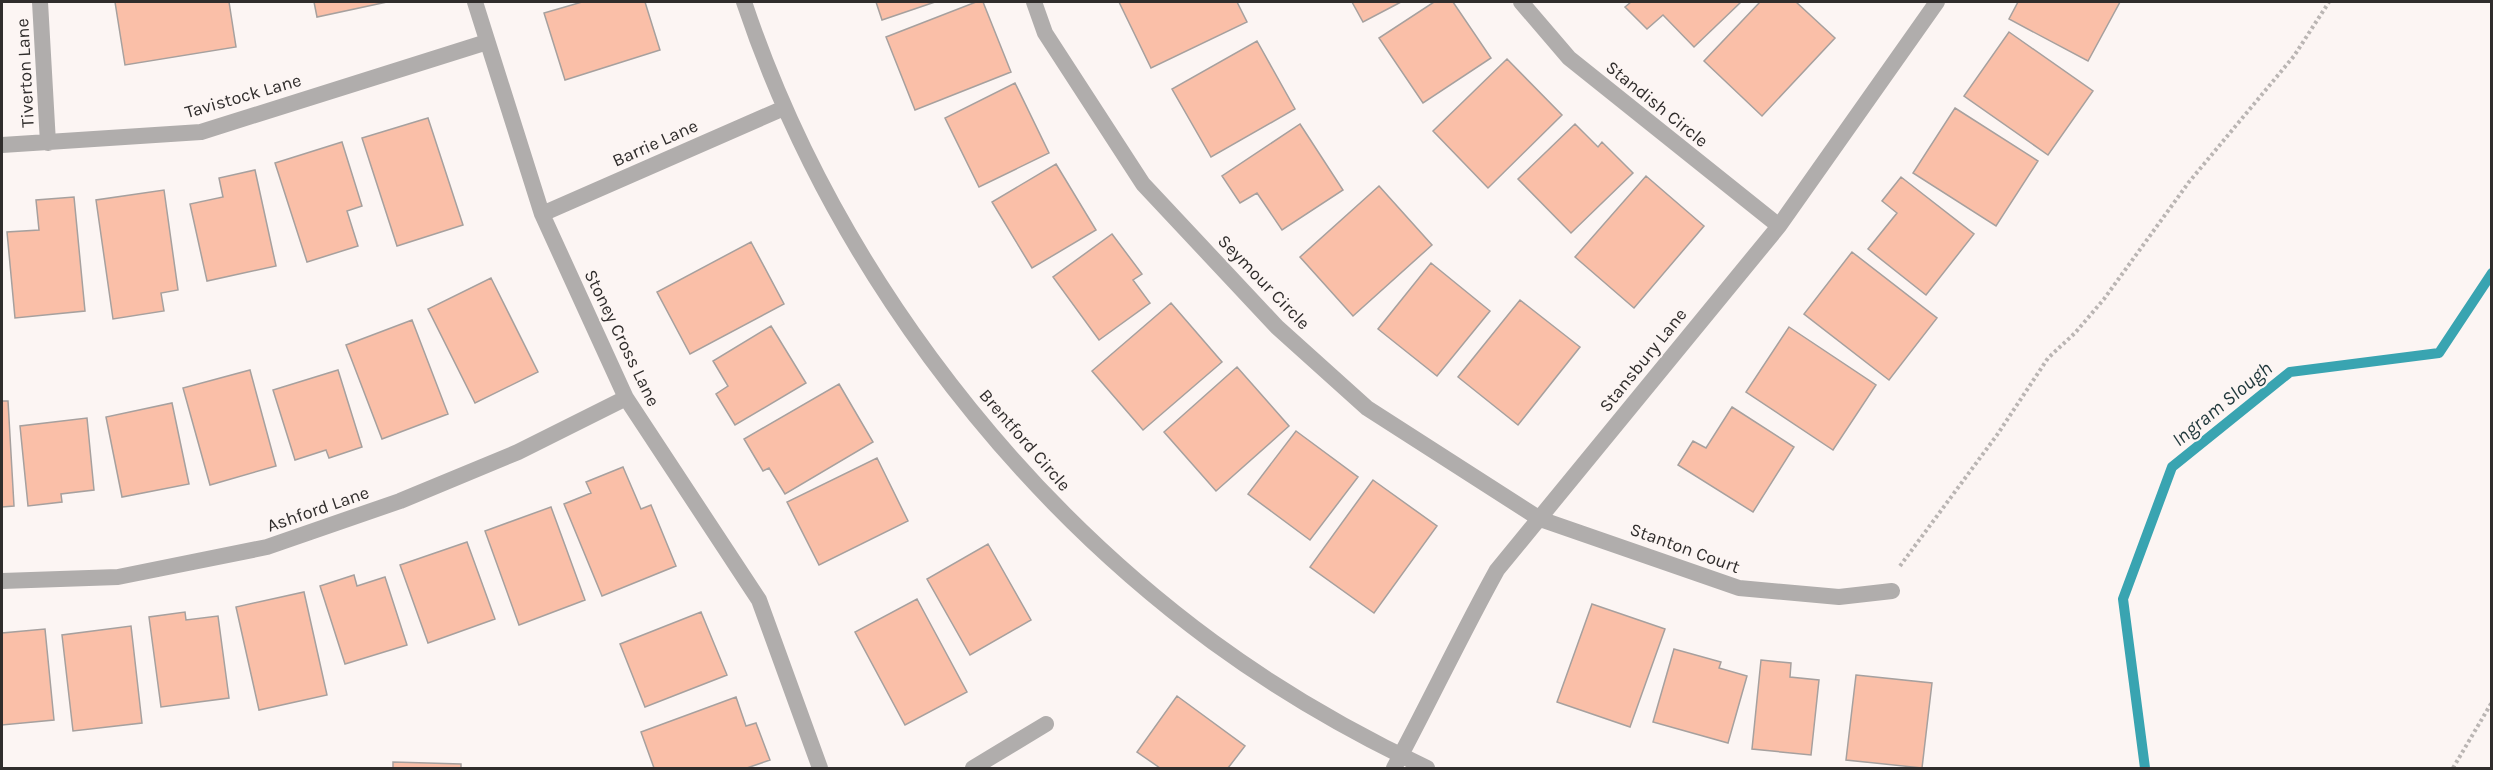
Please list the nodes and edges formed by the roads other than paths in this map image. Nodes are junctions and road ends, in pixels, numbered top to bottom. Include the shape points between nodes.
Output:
1 (40, 2) edge
2 (475, 2) edge
3 (744, 2) edge
4 (1034, 2) edge
5 (1521, 2) edge
6 (1938, 2) edge
7 (487, 42) junction
8 (784, 108) junction
9 (48, 143) junction
10 (2, 145) edge
11 (542, 214) junction
12 (1779, 226) junction
13 (626, 398) junction
14 (1540, 519) junction
15 (2, 581) edge
16 (1892, 591) road end
17 (1047, 724) dead end
18 (1397, 762) edge
19 (820, 768) edge
20 (973, 768) edge
21 (1427, 768) edge

1 - 9 street, Tiverton Lane
2 - 7 street, Stoney Cross Lane
3 - 8 street, Brentford Circle
4 - 14 street, Seymour Circle via 1045,33 1143,184 1277,327 1367,408
5 - 12 street, Standish Circle via 1569,58
6 - 12 street, Stansbury Lane
7 - 9 street, Tavistock Lane via 201,132
7 - 11 street, Stoney Cross Lane
8 - 11 street, Barrie Lane
8 - 18 street, Brentford Circle via 834,209 894,305 996,440 1068,518 1212,642
9 - 10 street, Tavistock Lane
11 - 13 street, Stoney Cross Lane
12 - 14 street, Stansbury Lane
13 - 15 street, Ashford Lane via 507,457 400,501 267,547 118,578
13 - 19 street, Stoney Cross Lane via 759,600
14 - 16 street, Stanton Court via 1739,588 1839,597
14 - 18 street, Stansbury Lane via 1497,570
17 - 20 street
18 - 21 street, Brentford Circle

